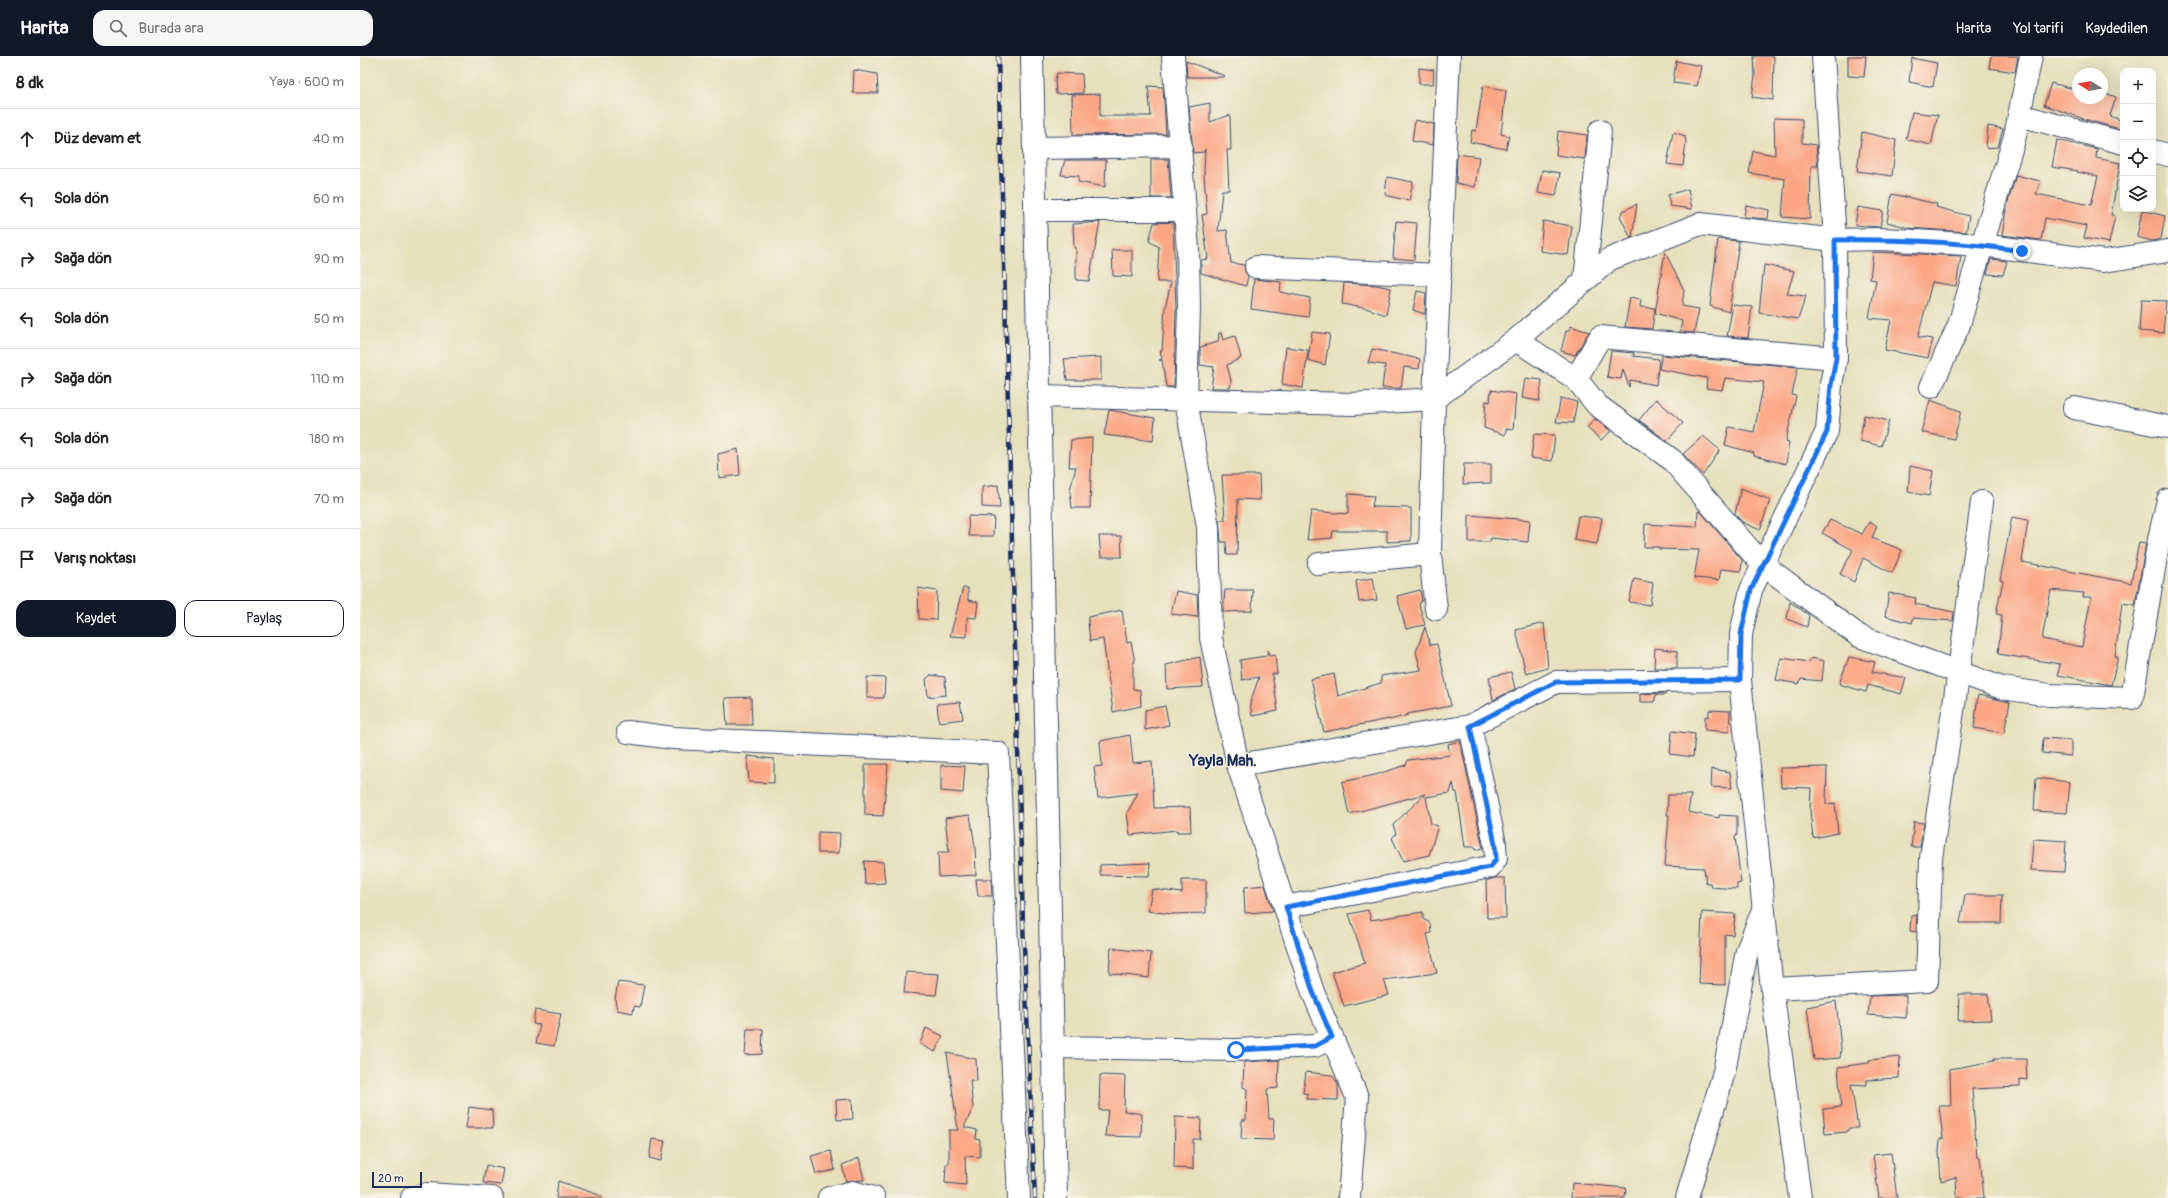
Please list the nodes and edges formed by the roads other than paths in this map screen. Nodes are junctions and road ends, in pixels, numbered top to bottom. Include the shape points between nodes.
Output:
1 (1032, 56) edge
2 (1173, 56) edge
3 (1449, 56) edge
4 (1823, 56) edge
5 (2031, 56) edge
6 (2019, 115) junction
7 (1600, 131) dead end
8 (2120, 142) edge
9 (1181, 146) junction
10 (1034, 148) junction
11 (2156, 152) edge
12 (2168, 155) edge
13 (1035, 210) junction
14 (1186, 210) junction
15 (1835, 240) junction
16 (1982, 245) junction
17 (2168, 251) edge
18 (1256, 267) dead end
19 (1440, 275) junction
20 (1586, 280) junction
21 (1516, 340) junction
22 (1836, 358) junction
23 (1576, 379) junction
24 (1931, 387) dead end
25 (1038, 396) junction
26 (1434, 399) junction
27 (1186, 400) junction
28 (2074, 408) dead end
29 (2168, 427) edge
30 (2168, 500) edge
31 (1982, 502) dead end
32 (1430, 554) junction
33 (1319, 564) dead end
34 (1762, 564) junction
35 (1436, 609) dead end
36 (1959, 671) junction
37 (1740, 680) junction
38 (1470, 726) junction
39 (628, 732) dead end
40 (1238, 765) junction
41 (1286, 907) junction
42 (1763, 910) junction
43 (1772, 988) junction
44 (1332, 1037) junction
45 (1052, 1047) junction
46 (412, 1198) edge
47 (492, 1198) edge
48 (829, 1198) edge
49 (874, 1198) edge
50 (1019, 1198) edge
51 (1056, 1198) edge
52 (1350, 1198) edge
53 (1688, 1198) edge
54 (1800, 1198) edge

1 - 10 street
2 - 9 street
3 - 19 street
4 - 15 street
5 - 6 street
6 - 8 street
6 - 16 street
7 - 20 street
9 - 10 street
9 - 14 street
10 - 13 street
11 - 12 street
13 - 14 street
13 - 25 street
14 - 27 street via 1189,309
15 - 16 street via 1882,239
15 - 20 street via 1700,224 1610,259
15 - 22 street
16 - 17 street via 2104,261
16 - 24 street via 1959,324
18 - 19 street
19 - 26 street
20 - 21 street
21 - 23 street
21 - 26 street
22 - 23 street via 1600,337
22 - 34 street via 1827,432
23 - 34 street via 1597,405 1672,460
25 - 27 street
25 - 45 street
26 - 27 street via 1352,404
26 - 32 street
27 - 40 street via 1208,526 1211,638
28 - 29 street
30 - 36 street via 2132,698 2050,695 2002,688
31 - 36 street
32 - 33 street
32 - 35 street
34 - 36 street via 1860,636
34 - 37 street via 1751,590 1741,634
36 - 43 street via 1931,858 1927,981
37 - 38 street via 1556,682
37 - 42 street
38 - 40 street
38 - 41 street via 1495,844 1496,860 1490,867
39 - 50 street via 673,738 998,753
40 - 41 street
41 - 44 street via 1313,992
42 - 43 street
42 - 53 street via 1748,951 1724,1072
43 - 54 street
44 - 45 street via 1315,1046 1236,1050
44 - 52 street via 1357,1097
45 - 51 street
46 - 47 street via 427,1194
48 - 49 street via 853,1192

